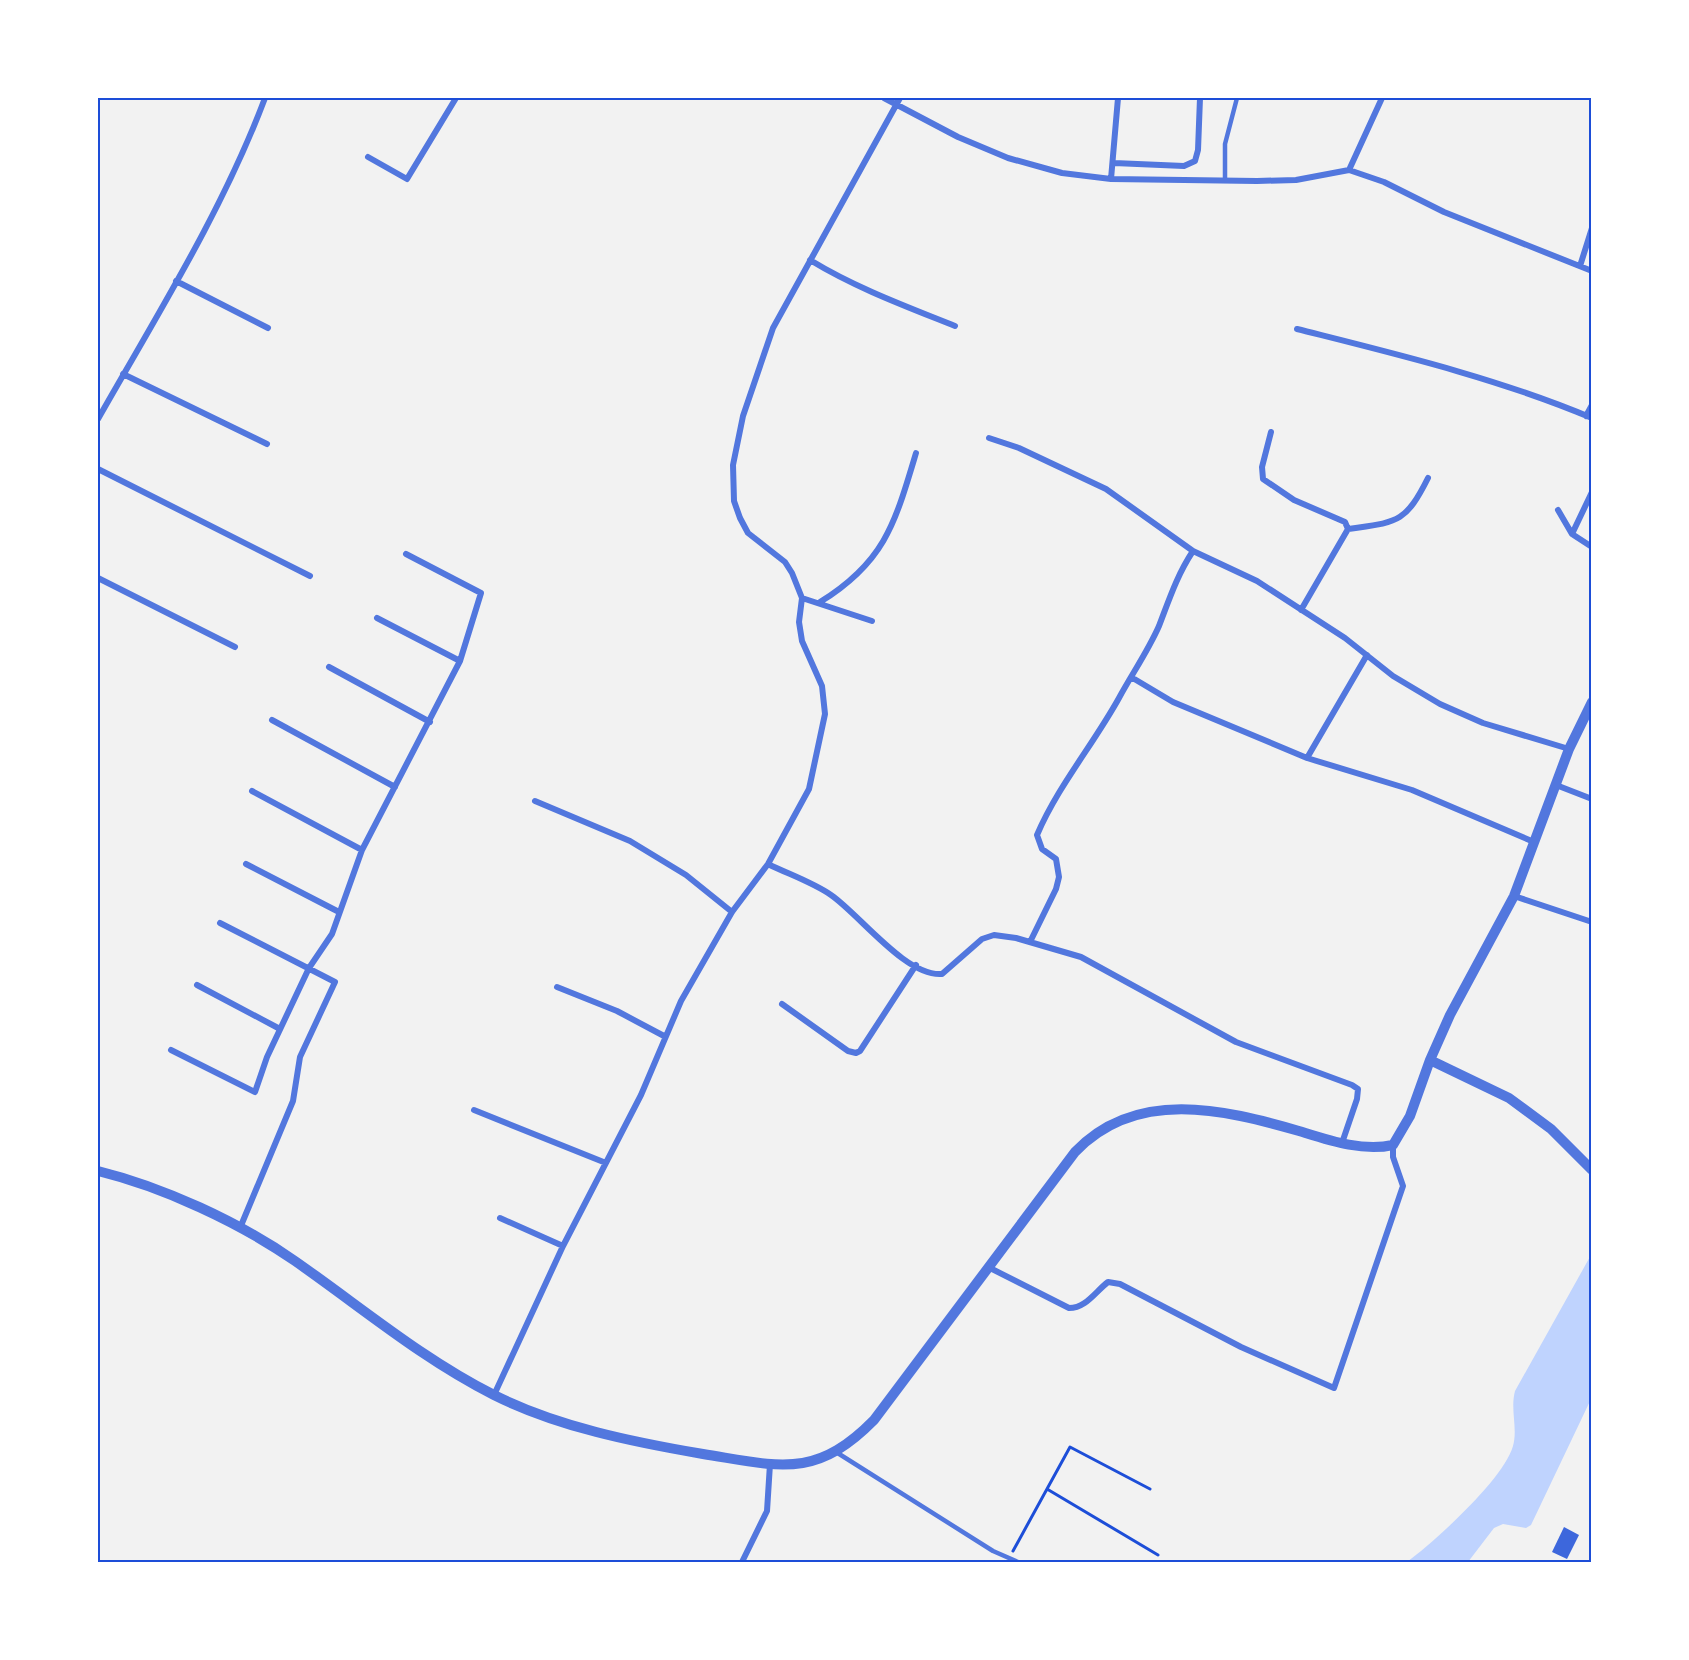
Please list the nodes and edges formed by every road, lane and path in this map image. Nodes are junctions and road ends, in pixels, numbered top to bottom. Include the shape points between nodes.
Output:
1 (265, 98) edge
2 (456, 98) edge
3 (884, 98) edge
4 (900, 98) edge
5 (1118, 98) edge
6 (1200, 98) edge
7 (1237, 98) edge
8 (1382, 98) edge
9 (896, 105) junction
10 (368, 157) dead end
11 (1114, 163) junction
12 (1349, 170) junction
13 (1111, 179) junction
14 (1225, 180) junction
15 (1592, 228) edge
16 (810, 260) junction
17 (1580, 266) junction
18 (1592, 271) edge
19 (176, 281) junction
20 (955, 326) dead end
21 (268, 328) dead end
22 (1298, 329) dead end
23 (123, 374) junction
24 (1592, 405) edge
25 (1589, 417) edge
26 (98, 419) edge
27 (1271, 432) dead end
28 (989, 438) dead end
29 (267, 444) dead end
30 (916, 453) dead end
31 (98, 469) edge
32 (1428, 478) dead end
33 (1592, 492) edge
34 (1558, 510) dead end
35 (1348, 529) junction
36 (1572, 534) junction
37 (1592, 548) edge
38 (1193, 551) junction
39 (406, 554) dead end
40 (310, 576) dead end
41 (98, 578) edge
42 (802, 598) junction
43 (820, 602) junction
44 (1301, 610) junction
45 (377, 618) dead end
46 (872, 621) dead end
47 (235, 647) dead end
48 (1367, 655) junction
49 (460, 661) junction
50 (329, 667) dead end
51 (1131, 676) junction
52 (1592, 702) edge
53 (272, 720) dead end
54 (430, 722) junction
55 (1569, 749) junction
56 (1307, 758) junction
57 (1556, 785) junction
58 (395, 787) junction
59 (252, 791) dead end
60 (1592, 799) edge
61 (535, 801) dead end
62 (1534, 842) junction
63 (362, 850) junction
64 (246, 864) dead end
65 (768, 864) junction
66 (1514, 896) junction
67 (339, 912) junction
68 (732, 912) junction
69 (1592, 922) edge
70 (220, 923) dead end
71 (1030, 942) junction
72 (916, 965) junction
73 (309, 968) junction
74 (197, 985) dead end
75 (557, 987) dead end
76 (782, 1004) dead end
77 (280, 1029) junction
78 (664, 1036) junction
79 (171, 1050) dead end
80 (1430, 1060) junction
81 (474, 1110) dead end
82 (1342, 1143) junction
83 (1393, 1145) junction
84 (606, 1163) junction
85 (1592, 1170) edge
86 (98, 1171) edge
87 (500, 1218) dead end
88 (240, 1229) junction
89 (563, 1246) junction
90 (988, 1267) junction
91 (494, 1395) junction
92 (836, 1452) junction
93 (770, 1464) junction
94 (1047, 1489) junction
95 (1150, 1489) dead end
96 (1158, 1555) dead end
97 (1009, 1557) junction
98 (742, 1563) edge
99 (1018, 1563) edge

1 - 19 street via 246,147
2 - 10 street via 407,179
3 - 9 street
4 - 9 street
5 - 11 street
6 - 11 street via 1195,161 1184,166
7 - 14 lane via 1225,144
8 - 12 street
9 - 13 street via 1008,159 1062,173
9 - 16 street
11 - 13 street
12 - 14 street via 1296,180
12 - 17 street
13 - 14 street
15 - 17 street
16 - 20 street via 836,276
16 - 42 street via 773,328 743,416 733,465 734,501 740,518 748,533 785,562
17 - 18 street
19 - 21 street
19 - 23 street
22 - 25 street via 1473,376
23 - 26 street
23 - 29 street
24 - 25 street
27 - 35 street via 1263,479 1294,500 1345,522
28 - 38 street via 1106,489
30 - 43 street via 896,519 884,542 859,574
31 - 40 street
32 - 35 street via 1403,517
33 - 36 street
34 - 36 street
35 - 44 street
36 - 37 street
38 - 44 street via 1257,581
38 - 51 street via 1179,571 1158,627
39 - 49 street via 481,593
41 - 47 street
42 - 43 street
42 - 65 street via 802,641 822,686 825,714 810,789
43 - 46 street
44 - 48 street
45 - 49 street
48 - 55 street via 1393,676 1459,714
48 - 56 street
49 - 54 street
50 - 54 street
51 - 56 street via 1173,702
51 - 71 street via 1049,808 1037,835 1042,849 1056,859 1059,877
52 - 55 street
53 - 58 street
54 - 58 street
55 - 57 street
56 - 62 street via 1412,790
57 - 60 street
57 - 62 street
58 - 63 street
59 - 63 street
61 - 68 street via 630,841 686,875
62 - 66 street
63 - 67 street
64 - 67 street
65 - 68 street
65 - 72 street via 829,893
66 - 69 street
66 - 80 street
67 - 73 street via 332,934
68 - 78 street
70 - 73 street
71 - 72 street via 994,935 971,947 942,974 927,972
71 - 82 street via 1088,961 1236,1042 1352,1085 1358,1089 1357,1099
72 - 76 street via 856,1053
73 - 77 street
73 - 88 street via 335,982 300,1057 293,1101
74 - 77 street
75 - 78 street via 617,1011
77 - 79 street via 255,1092
78 - 84 street via 641,1095
80 - 83 street via 1410,1116
80 - 85 street via 1509,1098 1551,1129
81 - 84 street
82 - 83 street via 1365,1147
82 - 90 street via 1226,1111 1175,1110 1124,1118 1089,1137 1075,1152
83 - 90 street via 1403,1186 1334,1388 1241,1347 1120,1284 1108,1282 1085,1304 1069,1308
84 - 89 street
86 - 88 street via 145,1185
87 - 89 street
88 - 91 street via 293,1260 366,1316 433,1360
89 - 91 street
90 - 92 street via 874,1420
91 - 93 street via 602,1433
92 - 93 street via 805,1463
92 - 97 lane via 993,1551
93 - 98 street via 767,1511
94 - 95 path via 1070,1447
94 - 96 path
94 - 97 path
97 - 99 lane

